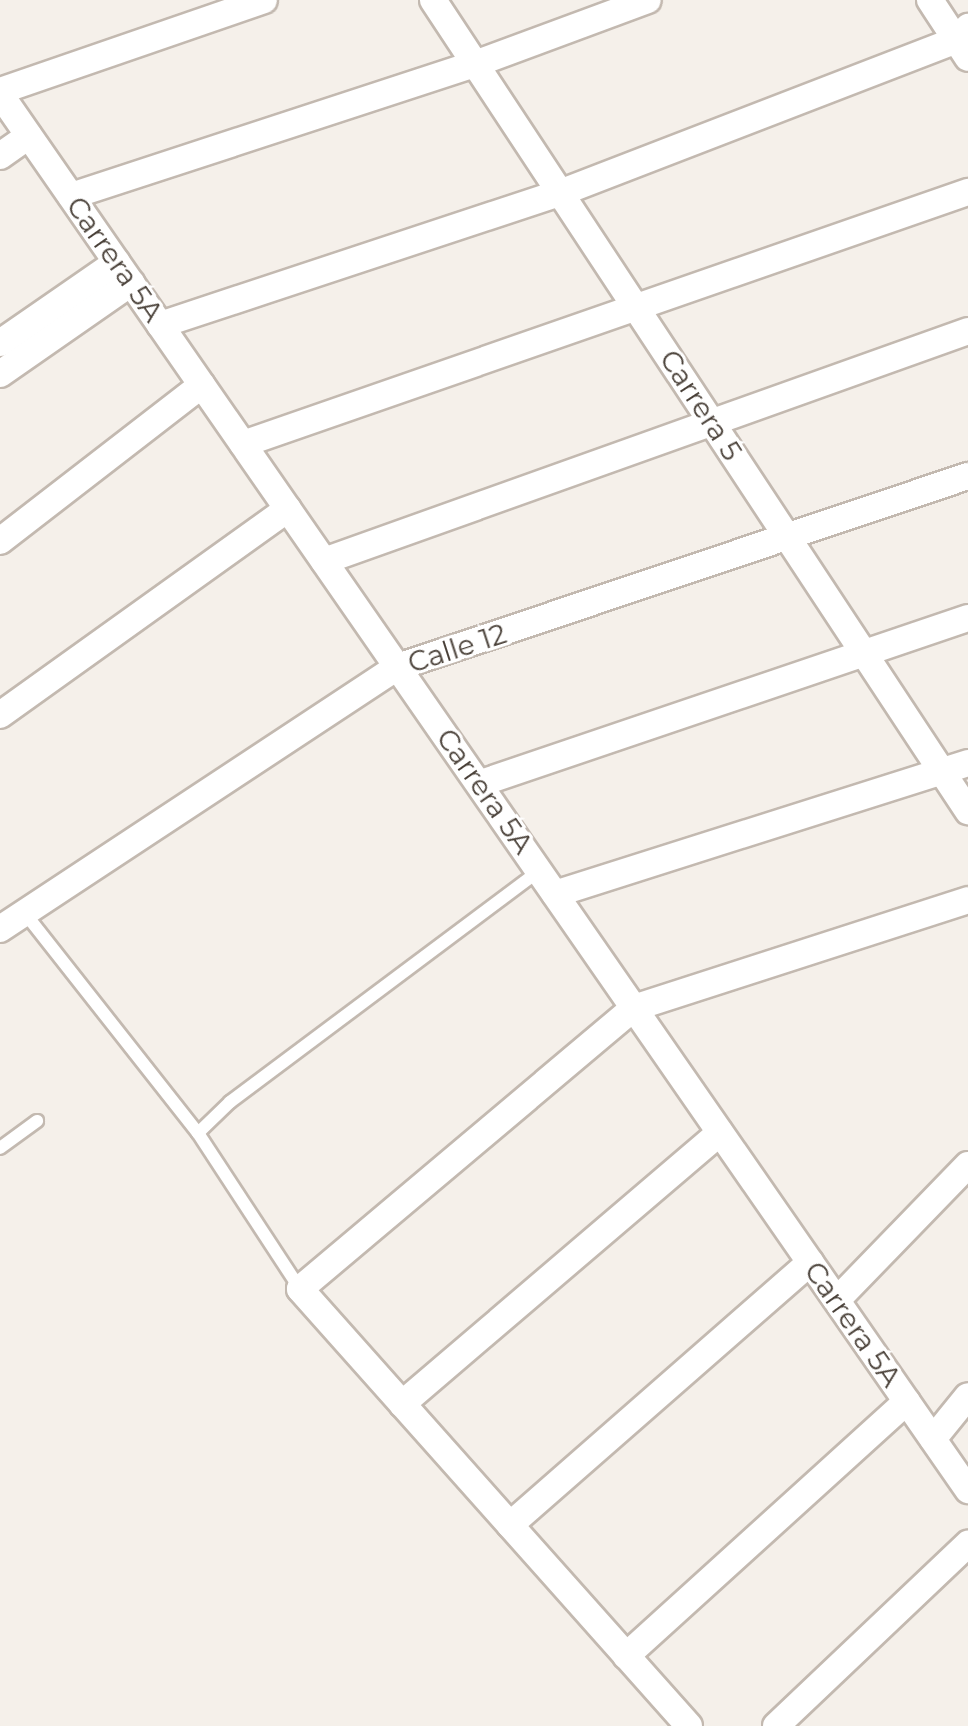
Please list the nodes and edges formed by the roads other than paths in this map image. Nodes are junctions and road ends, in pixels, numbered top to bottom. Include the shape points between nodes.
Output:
1 (264, 0) edge
2 (433, 0) edge
3 (648, 0) edge
4 (930, 0) edge
5 (964, 42) edge
6 (475, 64) junction
7 (0, 92) edge
8 (29, 136) junction
9 (0, 156) edge
10 (968, 192) edge
11 (560, 193) junction
12 (71, 196) junction
13 (124, 273) junction
14 (635, 306) junction
15 (160, 325) junction
16 (968, 331) edge
17 (0, 343) edge
18 (0, 374) edge
19 (202, 385) junction
20 (714, 426) junction
21 (243, 444) junction
22 (968, 476) edge
23 (288, 509) junction
24 (789, 540) junction
25 (0, 541) edge
26 (324, 561) junction
27 (968, 618) edge
28 (864, 653) junction
29 (398, 667) junction
30 (0, 715) edge
31 (968, 763) edge
32 (942, 772) junction
33 (481, 783) junction
34 (968, 811) edge
35 (539, 871) junction
36 (555, 894) junction
37 (968, 900) edge
38 (24, 912) junction
39 (0, 929) edge
40 (634, 1008) junction
41 (37, 1121) dead end
42 (720, 1132) junction
43 (198, 1133) junction
44 (0, 1148) edge
45 (968, 1165) edge
46 (810, 1262) junction
47 (300, 1289) junction
48 (837, 1300) junction
49 (968, 1396) edge
50 (907, 1401) junction
51 (402, 1404) junction
52 (933, 1439) junction
53 (968, 1490) edge
54 (510, 1525) junction
55 (968, 1544) edge
56 (626, 1656) junction
57 (689, 1726) edge
58 (776, 1726) edge

1 - 7 street
2 - 6 street, Carrera 5
3 - 6 street
4 - 5 street
5 - 11 street
6 - 11 street, Carrera 5
6 - 12 street
7 - 8 street, Carrera 5A
8 - 9 street
8 - 12 street, Carrera 5A
10 - 14 street
11 - 14 street, Carrera 5
11 - 15 street
12 - 13 street, Carrera 5A
13 - 15 street, Carrera 5A
13 - 17 street
13 - 18 street
14 - 20 street, Carrera 5
14 - 21 street
15 - 19 street, Carrera 5A
16 - 20 street
19 - 21 street, Carrera 5A
19 - 25 street
20 - 24 street, Carrera 5
20 - 26 street
21 - 23 street, Carrera 5A
22 - 24 street, Calle 12
23 - 26 street, Carrera 5A
23 - 30 street
24 - 28 street, Carrera 5
24 - 29 street, Calle 12
26 - 29 street, Carrera 5A
27 - 28 street
28 - 32 street, Carrera 5
28 - 33 street
29 - 33 street, Carrera 5A
29 - 38 street, Calle 12
31 - 32 street
32 - 34 street, Carrera 5
32 - 36 street
33 - 35 street, Carrera 5A
35 - 36 street, Carrera 5A
35 - 43 lane via 230,1102
36 - 40 street, Carrera 5A
37 - 40 street
38 - 39 street, Calle 12
38 - 43 lane
40 - 42 street, Carrera 5A
40 - 47 street
41 - 44 lane
42 - 46 street, Carrera 5A
42 - 51 street
43 - 47 lane
45 - 48 street
46 - 48 street, Carrera 5A
46 - 54 street
47 - 51 street
48 - 50 street, Carrera 5A
49 - 52 street
50 - 52 street, Carrera 5A
50 - 56 street
51 - 54 street
52 - 53 street, Carrera 5A
54 - 56 street
55 - 58 street
56 - 57 street

